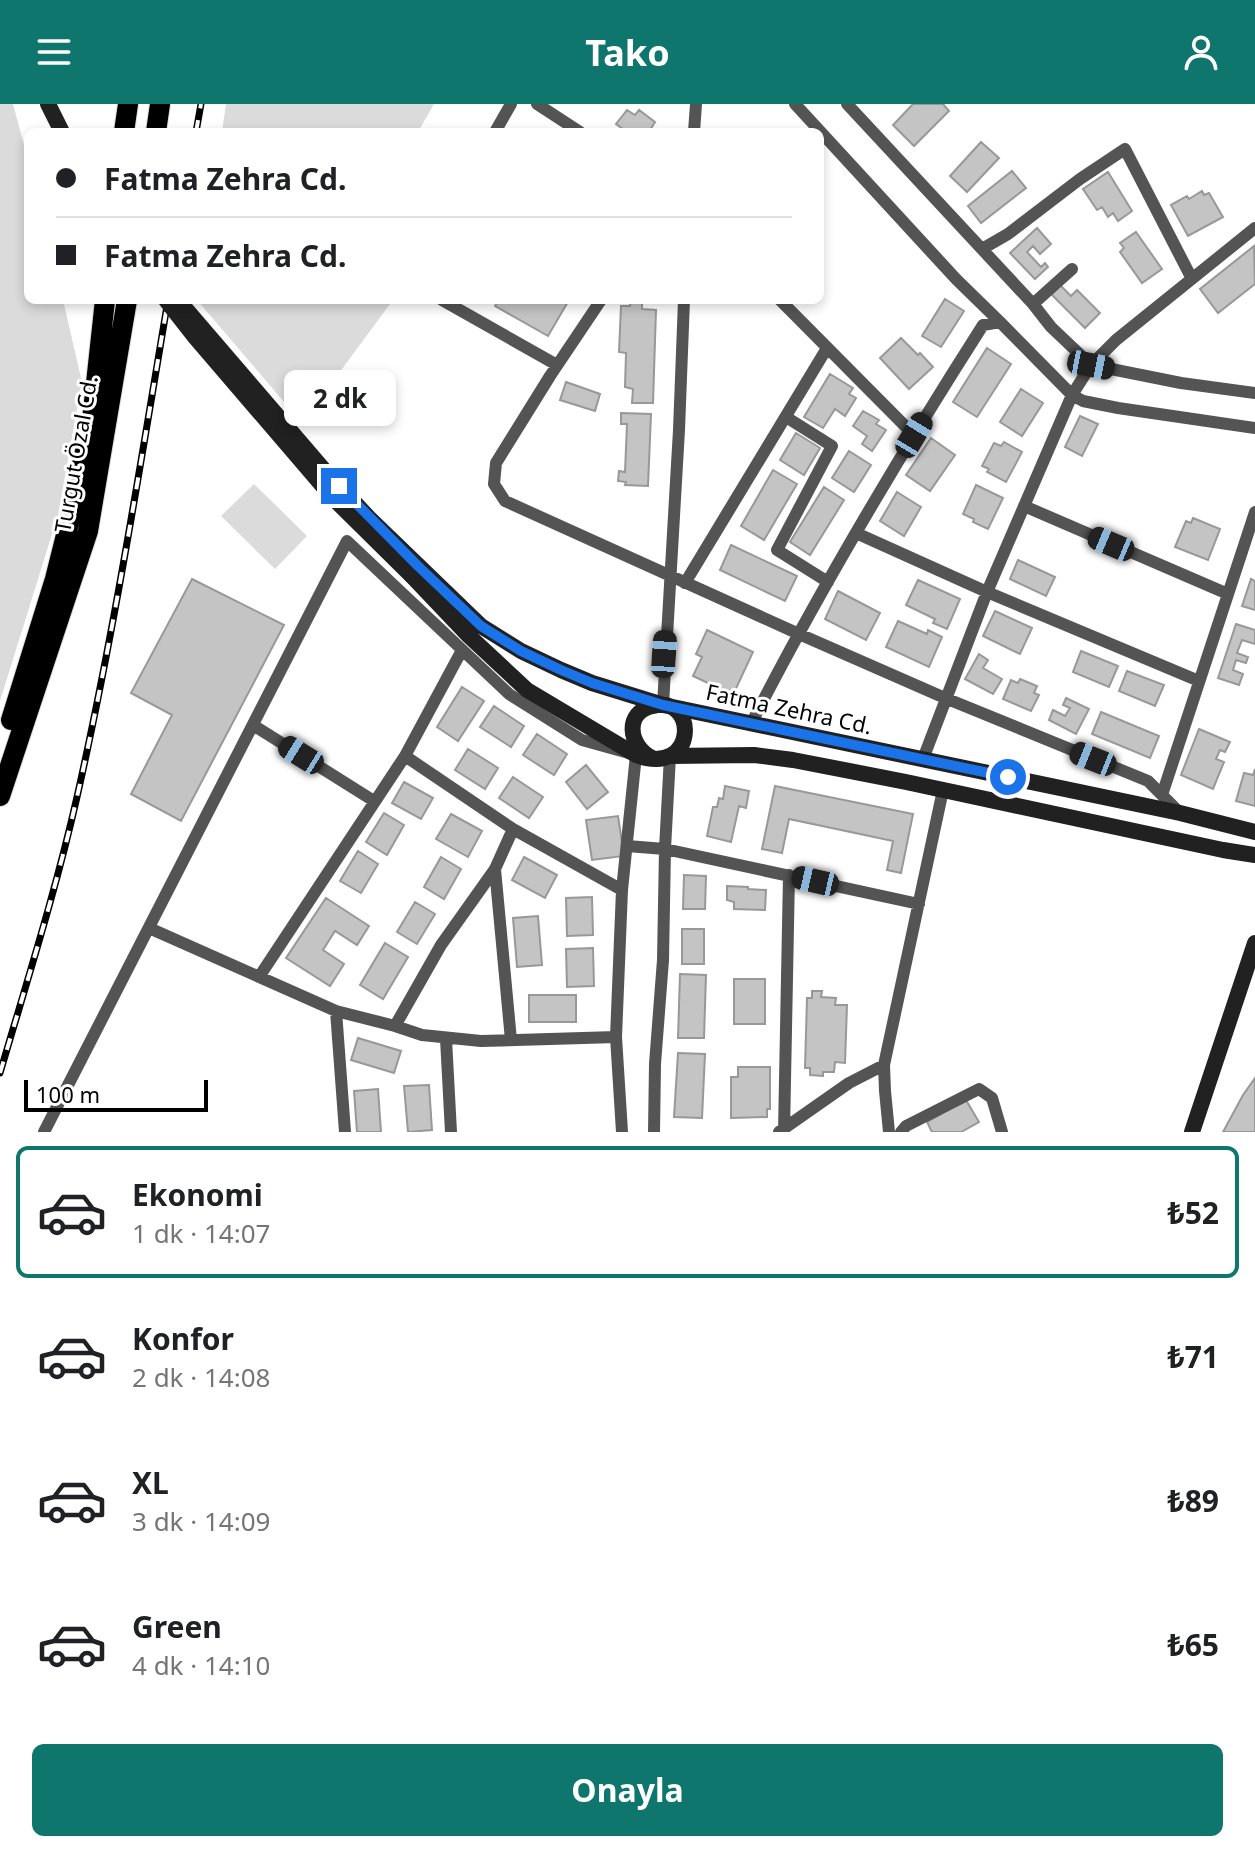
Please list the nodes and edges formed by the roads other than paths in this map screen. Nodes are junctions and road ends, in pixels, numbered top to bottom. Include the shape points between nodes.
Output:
1 (48, 104) edge
2 (59, 104) edge
3 (128, 104) edge
4 (160, 104) edge
5 (511, 104) edge
6 (537, 104) edge
7 (696, 104) edge
8 (795, 104) edge
9 (847, 104) edge
10 (60, 128) edge
11 (70, 128) edge
12 (125, 128) edge
13 (157, 128) edge
14 (497, 128) edge
15 (574, 128) edge
16 (694, 128) edge
17 (817, 128) edge
18 (824, 136) edge
19 (1255, 228) edge
20 (982, 249) junction
21 (1072, 269) dead end
22 (1192, 279) junction
23 (105, 304) edge
24 (126, 304) edge
25 (169, 304) edge
26 (181, 304) edge
27 (449, 304) edge
28 (598, 304) edge
29 (684, 304) edge
30 (784, 304) edge
31 (1033, 304) junction
32 (1000, 322) junction
33 (827, 348) junction
34 (557, 365) junction
35 (1091, 365) junction
36 (1255, 393) edge
37 (1072, 395) junction
38 (786, 417) junction
39 (1255, 428) edge
40 (914, 435) junction
41 (1024, 506) junction
42 (1255, 512) edge
43 (856, 533) junction
44 (415, 570) junction
45 (670, 576) junction
46 (828, 582) junction
47 (685, 583) junction
48 (987, 592) junction
49 (1228, 594) junction
50 (799, 634) junction
51 (462, 650) junction
52 (1199, 681) junction
53 (945, 698) junction
54 (663, 705) junction
55 (751, 724) junction
56 (253, 725) junction
57 (0, 756) edge
58 (405, 756) junction
59 (644, 756) junction
60 (670, 756) junction
61 (923, 759) junction
62 (943, 790) junction
63 (1162, 795) junction
64 (0, 796) edge
65 (374, 801) junction
66 (1180, 813) junction
67 (513, 829) junction
68 (1255, 832) edge
69 (627, 846) junction
70 (665, 849) junction
71 (1255, 855) edge
72 (495, 869) junction
73 (789, 875) junction
74 (622, 890) junction
75 (919, 904) junction
76 (149, 928) junction
77 (1255, 943) edge
78 (259, 977) junction
79 (336, 1011) junction
80 (395, 1026) junction
81 (616, 1037) junction
82 (446, 1039) junction
83 (511, 1040) junction
84 (884, 1065) junction
85 (783, 1131) edge
86 (44, 1132) edge
87 (345, 1132) edge
88 (451, 1132) edge
89 (622, 1132) edge
90 (654, 1132) edge
91 (889, 1132) edge
92 (901, 1132) edge
93 (1002, 1132) edge
94 (1192, 1132) edge

1 - 10 main road
2 - 11 main road
3 - 12 main road
4 - 13 main road
5 - 14 street
6 - 15 street
7 - 16 street
8 - 17 street
9 - 20 street
18 - 32 street
19 - 22 street
20 - 22 street via 1125,149
20 - 31 street
21 - 31 street
22 - 35 street
23 - 57 main road, Turgut Özal Cd. via 92,420 69,523
24 - 64 main road, Turgut Özal Cd. via 88,531
25 - 44 main road, Fatma Zehra Cd., bridge via 334,499
26 - 44 main road, Fatma Zehra Cd.
27 - 34 street
28 - 34 street
29 - 45 street
30 - 33 street
31 - 35 street
32 - 37 street
32 - 40 street via 983,325
33 - 38 street
33 - 40 street
34 - 45 street via 496,463 494,484 505,501
35 - 36 street
35 - 37 street
37 - 39 street via 1118,408
37 - 41 street
38 - 46 street via 832,446 777,550
38 - 47 street
40 - 43 street
41 - 48 street
41 - 49 street
42 - 49 street
43 - 46 street
43 - 48 street
44 - 54 main road, Fatma Zehra Cd. via 481,626 521,651 592,683
44 - 59 main road, Fatma Zehra Cd. via 469,636 527,690
45 - 47 street
45 - 54 street
46 - 50 street
47 - 50 street
48 - 52 street
48 - 53 street
49 - 52 street
50 - 53 street
50 - 55 street
51 - 56 street via 347,541
51 - 58 street
51 - 59 street via 509,694 582,740
52 - 63 street
53 - 61 street
53 - 63 street via 1148,781
54 - 55 main road, Fatma Zehra Cd.
54 - 59 main road via 645,708 634,722 634,740
54 - 60 main road via 678,712 686,727 683,745
55 - 61 main road, Fatma Zehra Cd.
56 - 65 street
56 - 76 street
58 - 65 street
58 - 67 street
59 - 60 main road
59 - 69 street
60 - 62 main road via 754,755
60 - 70 street
61 - 66 main road, Fatma Zehra Cd.
62 - 71 main road
62 - 75 street
63 - 66 street
65 - 78 street
66 - 68 main road, Fatma Zehra Cd.
67 - 72 street
67 - 74 street
69 - 70 street
69 - 74 street
70 - 73 street
70 - 90 street
72 - 80 street via 441,945
72 - 83 street
73 - 75 street
73 - 85 street
74 - 81 street
75 - 84 street
76 - 78 street
76 - 86 street
77 - 94 main road
78 - 79 street
79 - 80 street
79 - 87 street
80 - 82 street
81 - 83 street
81 - 89 street
82 - 83 street
82 - 88 street
84 - 85 street via 849,1083
84 - 91 street
92 - 93 street via 979,1089 992,1098

